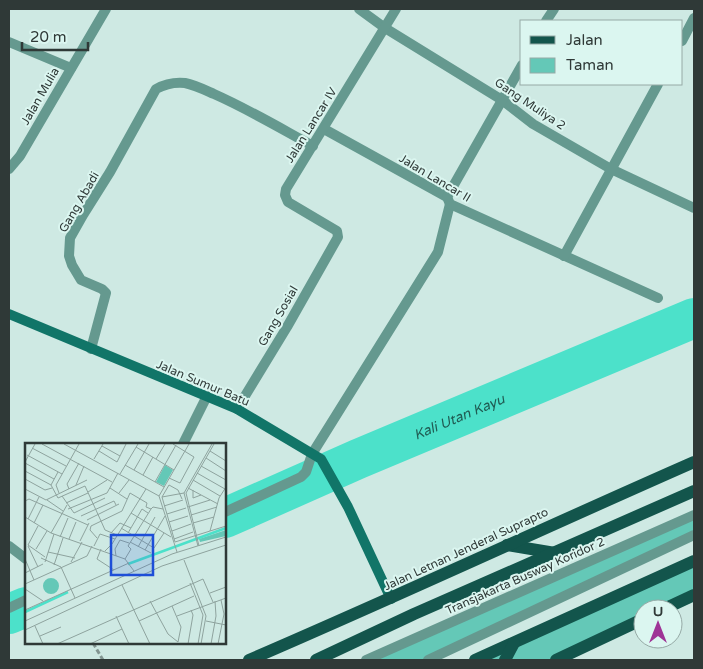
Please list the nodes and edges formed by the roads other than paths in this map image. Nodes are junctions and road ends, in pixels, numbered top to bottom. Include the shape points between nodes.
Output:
1 (359, 9) edge
2 (396, 9) edge
3 (554, 9) edge
4 (101, 10) edge
5 (694, 18) edge
6 (547, 20) edge
7 (385, 28) junction
8 (683, 39) edge
9 (9, 42) edge
10 (71, 68) junction
11 (520, 68) edge
12 (657, 85) edge
13 (502, 100) junction
14 (324, 129) junction
15 (313, 146) junction
16 (611, 168) junction
17 (9, 169) edge
18 (448, 200) junction
19 (694, 208) edge
20 (338, 235) joint
21 (564, 256) junction
22 (658, 298) dead end
23 (9, 314) edge
24 (91, 349) junction
25 (207, 396) junction
26 (237, 408) junction
27 (184, 443) edge
28 (312, 454) junction
29 (694, 462) edge
30 (694, 491) edge
31 (226, 512) edge
32 (694, 515) edge
33 (694, 535) edge
34 (506, 544) junction
35 (9, 546) edge
36 (555, 553) junction
37 (25, 558) edge
38 (694, 561) edge
39 (391, 599) junction
40 (25, 600) edge
41 (9, 608) edge
42 (633, 624) edge
43 (514, 643) junction
44 (249, 660) edge
45 (316, 660) edge
46 (366, 660) edge
47 (428, 660) edge
48 (475, 660) edge
49 (505, 660) edge
50 (556, 660) edge

1 - 7 street, Gang Muliya 2
2 - 7 street, Jalan Lancar IV
3 - 6 street
4 - 10 street, Jalan Mulia
5 - 8 street
7 - 13 street, Gang Muliya 2
7 - 14 street, Jalan Lancar IV
9 - 10 street
10 - 17 street, Jalan Mulia via 20,156
11 - 13 street
12 - 16 street
13 - 16 street, Gang Muliya 2 via 533,124
13 - 18 street
14 - 15 street, Jalan Lancar IV
14 - 18 street, Jalan Lancar II
15 - 20 street, Jalan Lancar IV via 286,189 286,200 337,231
15 - 24 street, Gang Abadi via 235,103 195,86 173,83 156,89 70,238 69,256 81,280 104,290 106,294
16 - 19 street, Gang Muliya 2
16 - 21 street
18 - 21 street, Jalan Lancar II
18 - 28 street via 438,252
20 - 26 street, Gang Sosial
21 - 22 street, Jalan Lancar II
23 - 24 street, Jalan Sumur Batu
24 - 25 street, Jalan Sumur Batu
25 - 26 street, Jalan Sumur Batu
25 - 27 street
26 - 28 street, Jalan Sumur Batu
28 - 31 street via 301,477
28 - 39 street, Jalan Sumur Batu via 324,462
29 - 34 main road, Jalan Letnan Jenderal Suprapto
30 - 36 main road
32 - 46 street, Transjakarta Busway Koridor 2
33 - 47 street
34 - 36 main road
34 - 39 main road, Jalan Letnan Jenderal Suprapto
35 - 37 street
36 - 45 main road
38 - 43 main road
39 - 44 main road, Jalan Letnan Jenderal Suprapto
40 - 41 street
42 - 50 main road
43 - 48 main road
43 - 49 main road

